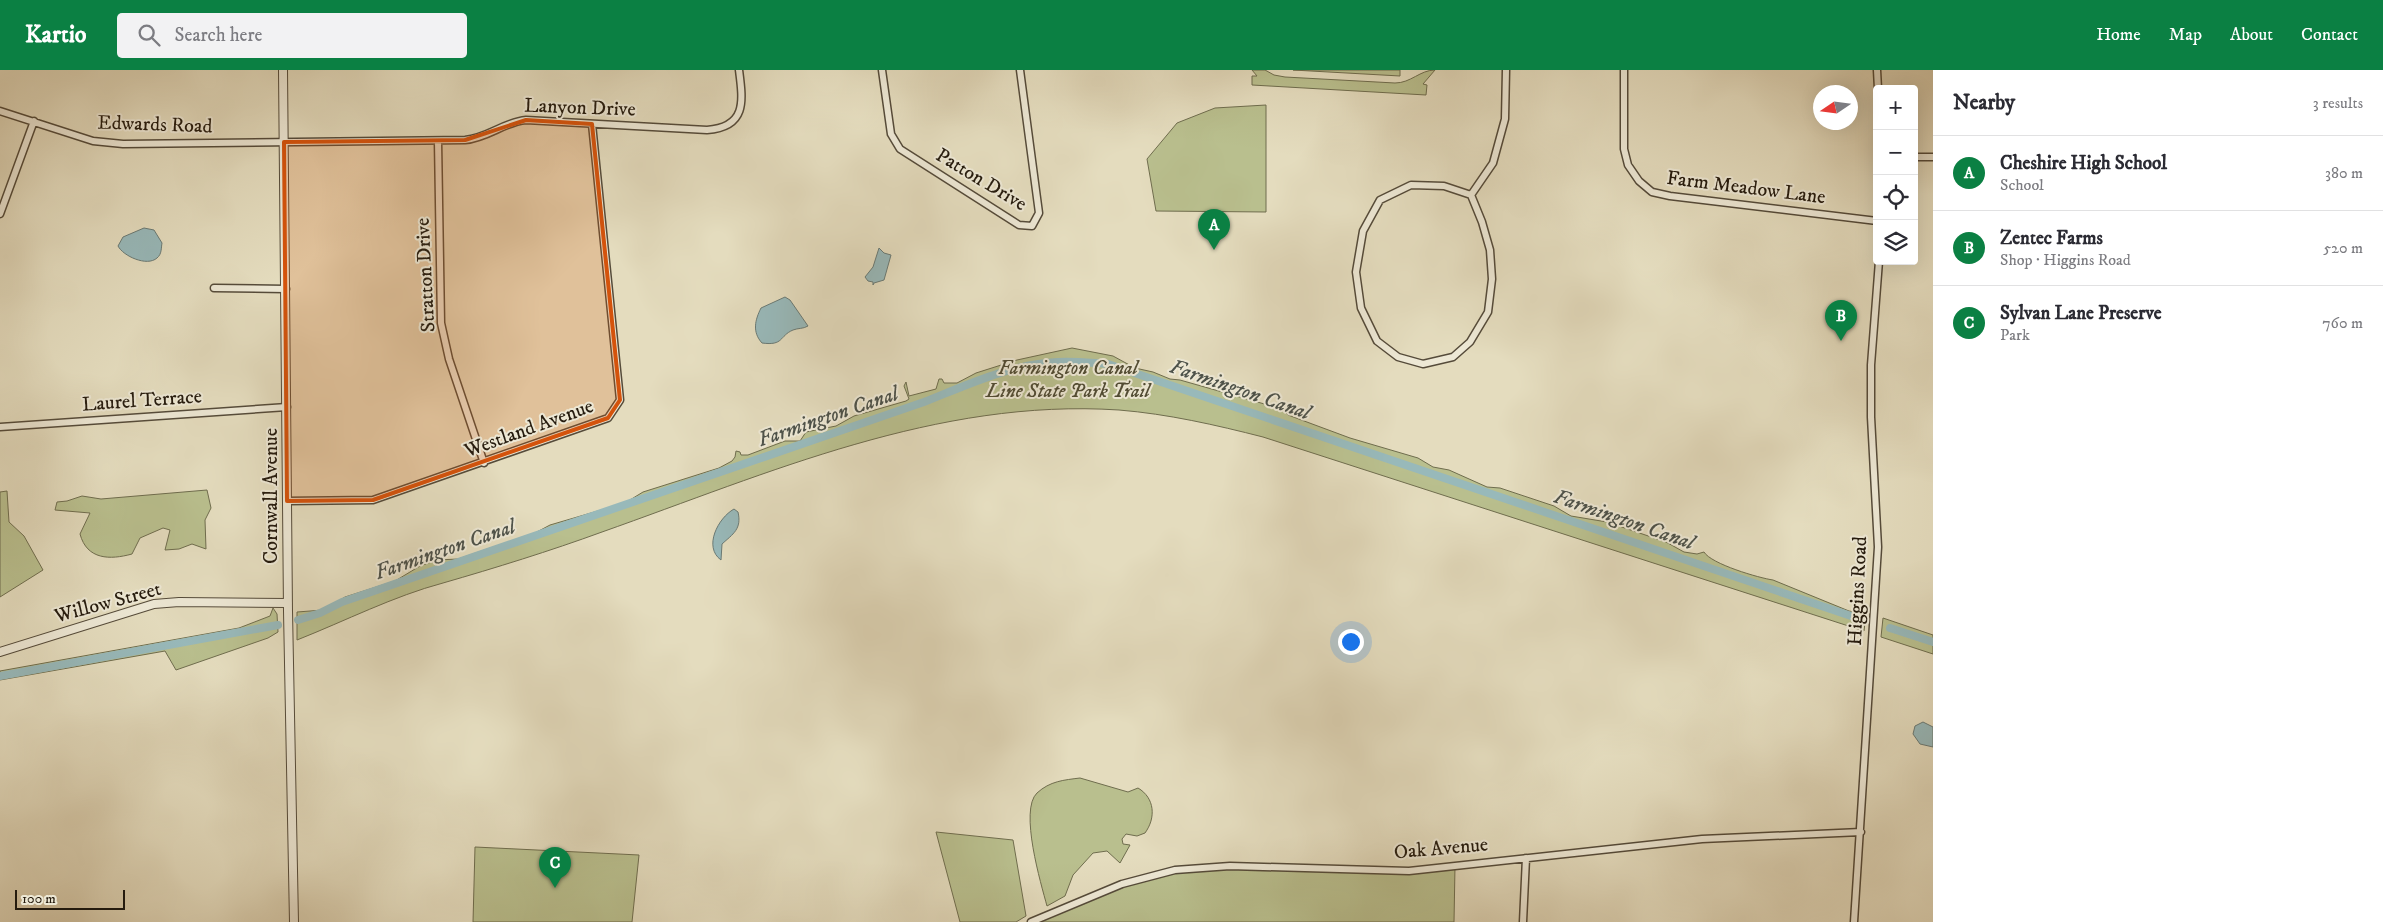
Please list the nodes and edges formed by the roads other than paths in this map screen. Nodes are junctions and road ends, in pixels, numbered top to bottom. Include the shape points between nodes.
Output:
1 (283, 70) edge
2 (739, 70) edge
3 (882, 70) edge
4 (1020, 70) edge
5 (1506, 70) edge
6 (1624, 70) edge
7 (1877, 70) edge
8 (1878, 85) edge
9 (0, 111) edge
10 (34, 121) junction
11 (592, 124) junction
12 (438, 140) junction
13 (284, 142) junction
14 (1933, 157) edge
15 (1918, 158) edge
16 (1470, 195) junction
17 (0, 214) edge
18 (1873, 221) edge
19 (1879, 265) edge
20 (214, 288) dead end
21 (286, 289) junction
22 (286, 407) junction
23 (0, 427) edge
24 (484, 462) junction
25 (287, 501) junction
26 (288, 603) junction
27 (0, 652) edge
28 (1861, 832) junction
29 (1526, 858) junction
30 (294, 922) edge
31 (1031, 922) edge
32 (1523, 922) edge
33 (1854, 922) edge

1 - 13 street, Cornwall Avenue
2 - 11 street, Lanyon Drive via 741,109 737,117 723,127 692,130
3 - 4 street, Patton Drive via 891,134 900,149 1020,225 1032,226 1039,213
5 - 16 street via 1505,119 1493,163
6 - 18 street, Farm Meadow Lane via 1624,149 1628,165 1652,192
7 - 8 street
9 - 10 street, Edwards Road
10 - 13 street, Edwards Road via 104,143
10 - 17 street
11 - 12 street, Lanyon Drive via 526,120 508,124 475,139
11 - 24 street, Westland Avenue via 620,400 608,418
12 - 13 street, Lanyon Drive
12 - 24 street, Stratton Drive via 440,323
13 - 21 street, Cornwall Avenue
14 - 15 street
16 - 16 street via 1444,186 1411,185 1380,200 1363,232 1356,272 1361,308 1377,341 1398,357 1423,364 1453,357 1470,342 1488,312 1492,279 1490,250
19 - 28 street, Higgins Road via 1871,346 1878,546
20 - 21 street
21 - 22 street, Cornwall Avenue
22 - 23 street, Laurel Terrace
22 - 25 street, Cornwall Avenue
24 - 25 street, Westland Avenue via 373,500
25 - 26 street, Cornwall Avenue
26 - 27 street, Willow Street via 154,604
26 - 30 street, Cornwall Avenue
28 - 29 street, Oak Avenue via 1702,839
28 - 33 street, Higgins Road
29 - 31 street, Oak Avenue via 1409,871 1230,866 1175,870 1122,884
29 - 32 street

